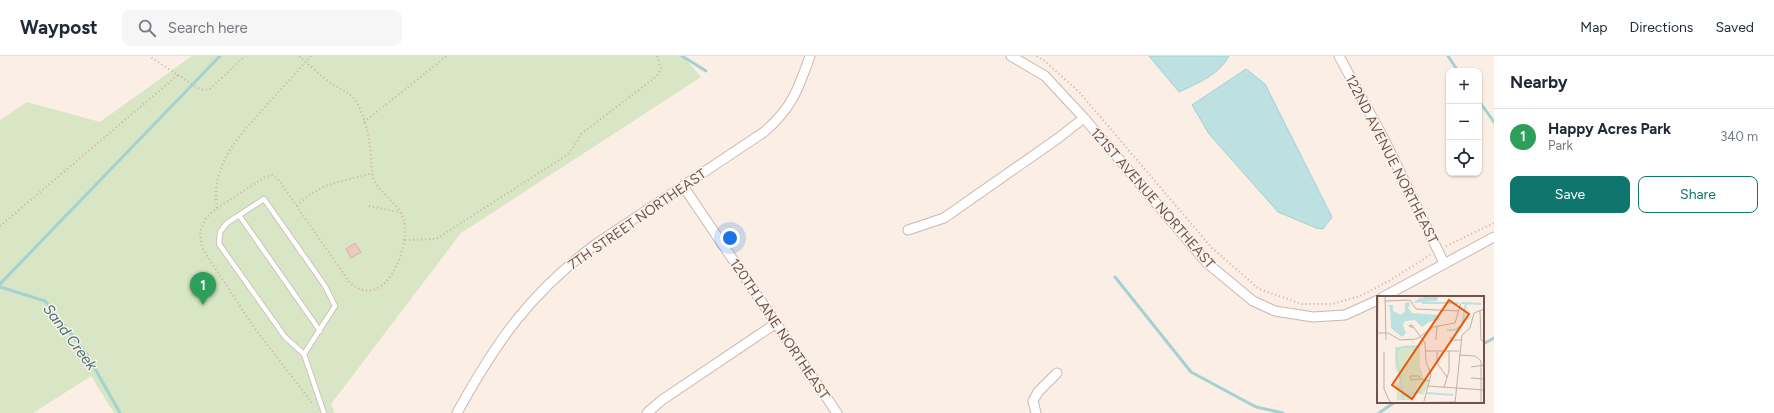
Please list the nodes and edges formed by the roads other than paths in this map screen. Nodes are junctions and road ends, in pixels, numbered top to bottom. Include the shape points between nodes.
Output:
1 (810, 56) edge
2 (1011, 56) edge
3 (1339, 56) edge
4 (1084, 118) junction
5 (683, 186) junction
6 (240, 215) junction
7 (908, 230) dead end
8 (1494, 237) edge
9 (1444, 263) junction
10 (1386, 296) edge
11 (1377, 300) edge
12 (775, 324) junction
13 (320, 332) junction
14 (304, 354) junction
15 (1057, 373) dead end
16 (324, 413) edge
17 (456, 413) edge
18 (647, 413) edge
19 (837, 413) edge
20 (1036, 413) edge

1 - 5 street, 7TH STREET NORTHEAST via 795,95 780,118 764,132
2 - 4 street, 121ST AVENUE NORTHEAST via 1046,76
3 - 9 street, 122ND AVENUE NORTHEAST via 1385,141
4 - 7 street via 944,218
4 - 11 street, 121ST AVENUE NORTHEAST via 1207,263 1254,301 1275,311 1313,317 1345,315
5 - 12 street, 120TH LANE NORTHEAST
5 - 17 street, 7TH STREET NORTHEAST via 596,244 551,281 527,306 500,342 476,376
6 - 13 lane
6 - 13 lane via 264,199 325,286 335,306
6 - 14 lane via 227,223 220,232 219,244 285,337
8 - 9 street
9 - 10 street
12 - 18 street via 662,400
12 - 19 street, 120TH LANE NORTHEAST
13 - 14 lane
14 - 16 lane
15 - 20 street via 1038,392 1033,401

